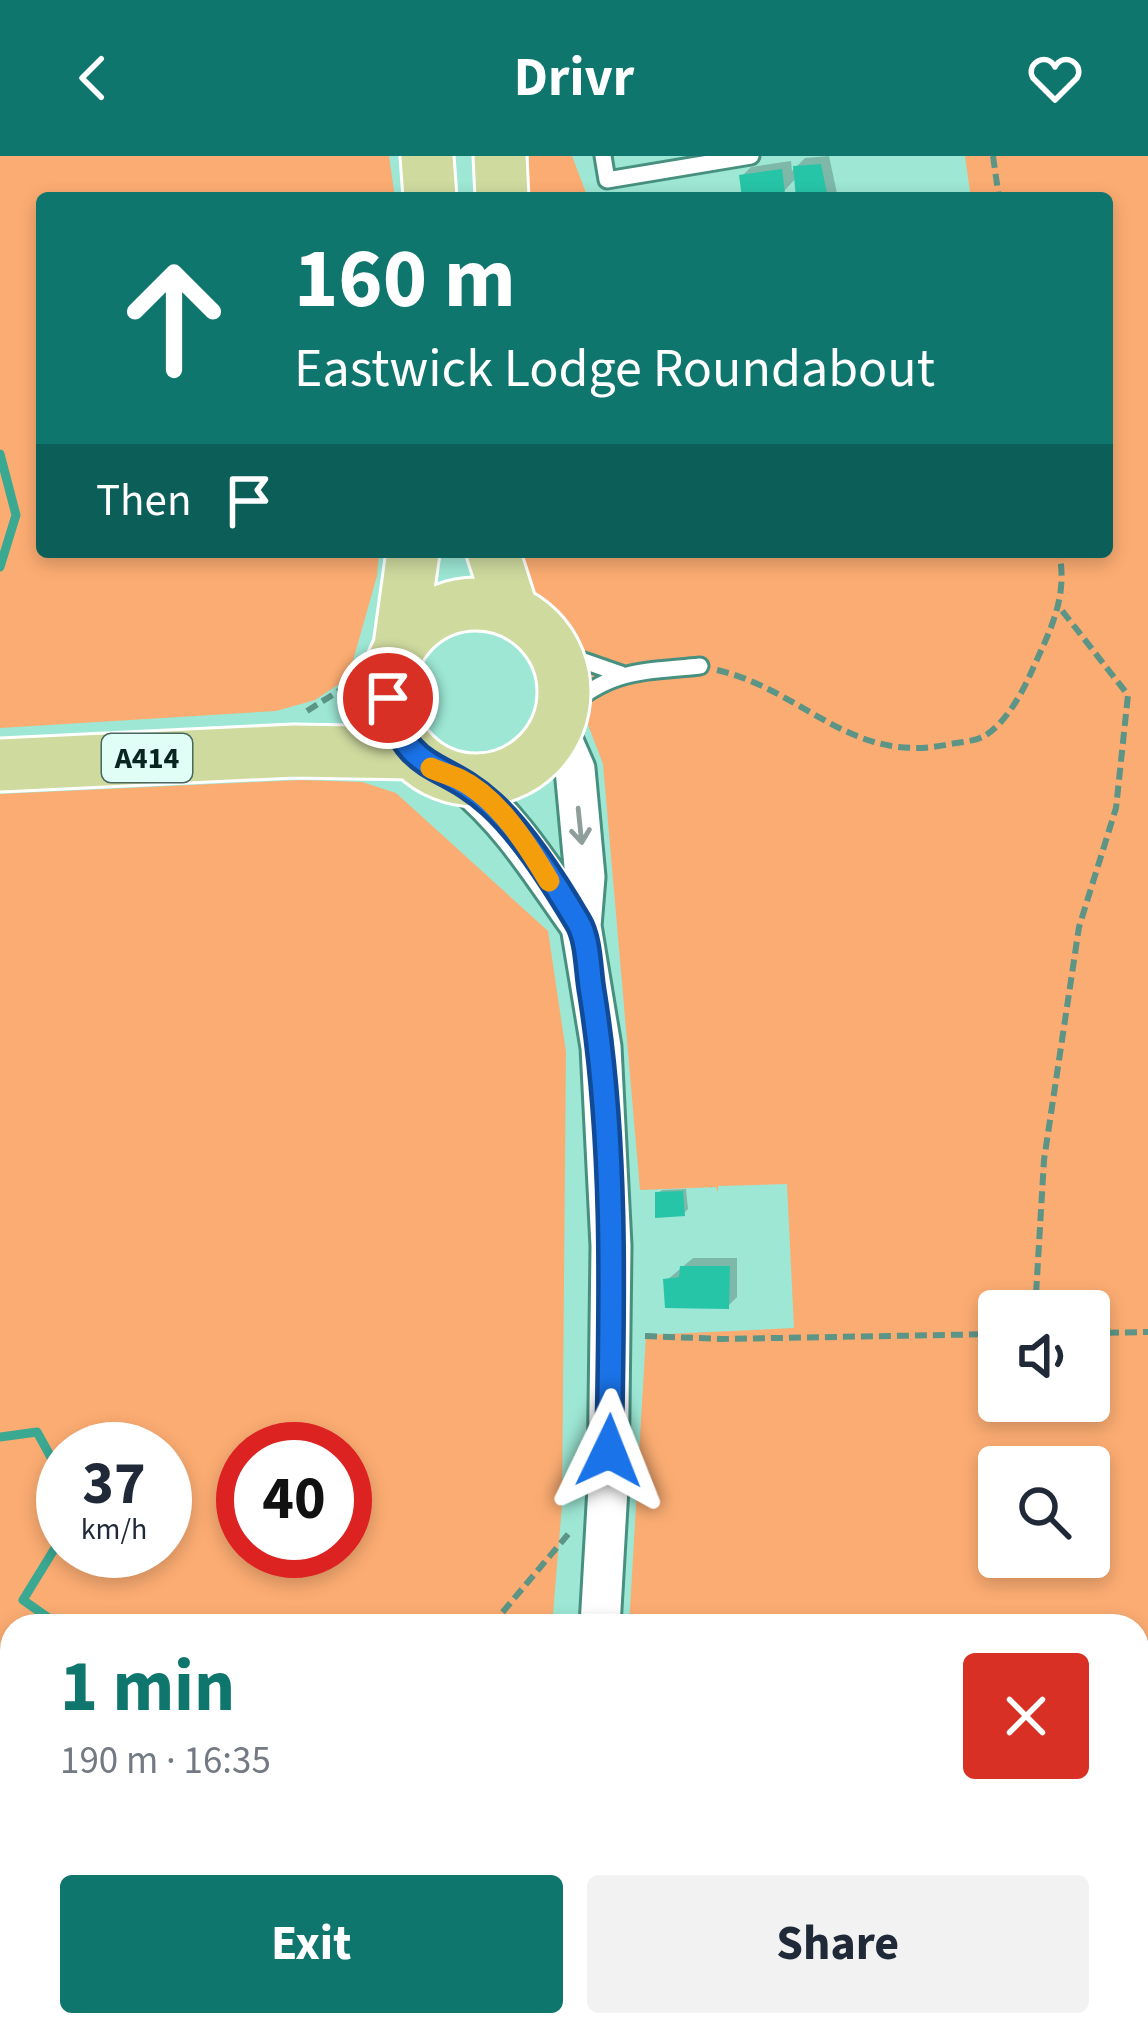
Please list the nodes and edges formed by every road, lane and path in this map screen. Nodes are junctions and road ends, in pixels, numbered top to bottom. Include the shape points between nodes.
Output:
1 (427, 156) edge
2 (500, 156) edge
3 (603, 156) edge
4 (751, 156) edge
5 (993, 156) edge
6 (430, 192) edge
7 (502, 192) edge
8 (998, 192) edge
9 (412, 558) edge
10 (495, 558) edge
11 (1060, 558) edge
12 (1060, 608) junction
13 (512, 610) junction
14 (555, 651) junction
15 (700, 666) joint
16 (385, 668) junction
17 (621, 674) junction
18 (560, 720) junction
19 (294, 735) junction
20 (411, 753) junction
21 (0, 765) edge
22 (462, 780) junction
23 (581, 926) junction
24 (1036, 1290) edge
25 (1148, 1332) edge
26 (1110, 1333) edge
27 (978, 1334) edge
28 (612, 1342) junction
29 (608, 1488) junction
30 (501, 1614) edge
31 (601, 1614) edge

1 - 6 highway
2 - 7 highway
3 - 4 lane via 607,180
5 - 8 path
9 - 16 highway
10 - 13 highway
11 - 12 path
12 - 15 path via 1020,697 986,736 924,750 840,731 745,676
12 - 24 path via 1128,695 1116,808 1076,951 1044,1160
13 - 14 highway
13 - 16 highway via 462,604 437,612
14 - 17 lane
14 - 18 highway
15 - 17 lane
16 - 19 highway, A414
16 - 19 path via 356,680
16 - 20 highway via 394,727
17 - 18 lane via 586,691
18 - 22 highway via 541,753 518,770
18 -> 23 street via 575,769
19 - 20 highway, A414
19 - 21 highway, A414
20 - 22 highway
22 - 23 street via 529,848
23 - 28 street via 601,1047
25 - 26 path
27 - 28 path via 646,1335
28 - 29 street
29 - 30 path
29 - 31 street

